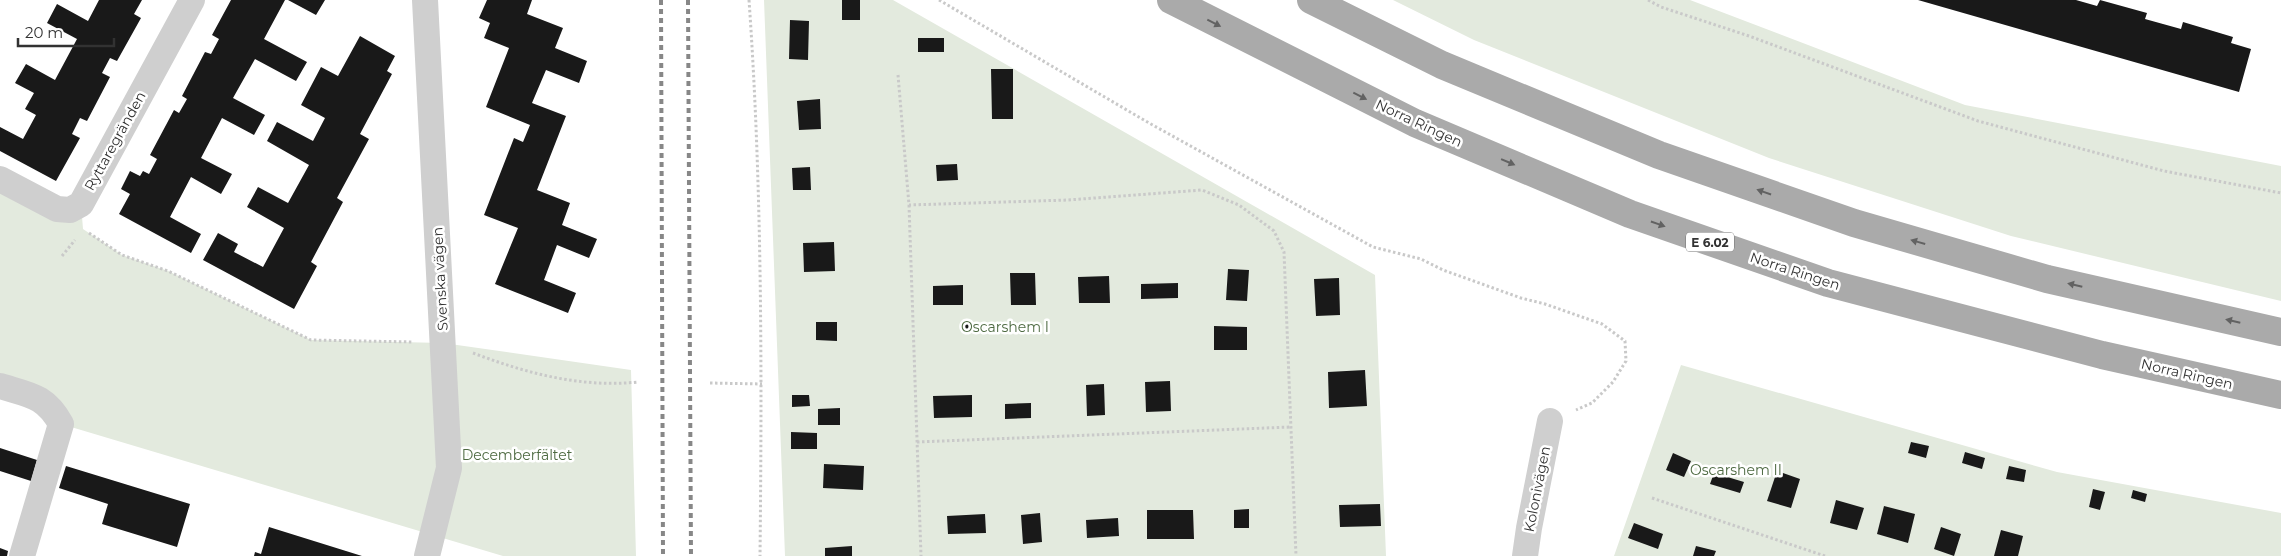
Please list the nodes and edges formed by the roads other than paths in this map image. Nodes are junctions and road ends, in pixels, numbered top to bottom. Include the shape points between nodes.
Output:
1 (192, 0) edge
2 (425, 0) edge
3 (1171, 0) edge
4 (1311, 0) edge
5 (0, 179) edge
6 (2281, 332) edge
7 (0, 386) edge
8 (2281, 394) edge
9 (1550, 421) road end
10 (22, 556) edge
11 (427, 556) edge
12 (1525, 556) edge

1 - 5 street, Ryttaregränden via 81,204 70,210 57,209
2 - 11 street, Svenska vägen via 449,468
3 -> 8 main road, Norra Ringen / E 6.02 via 1415,123 1630,214 1828,283 2102,355
6 -> 4 main road via 2047,279 1854,223 1659,155 1442,65
7 - 10 street via 41,399 61,424
9 - 12 street, Kolonivägen

